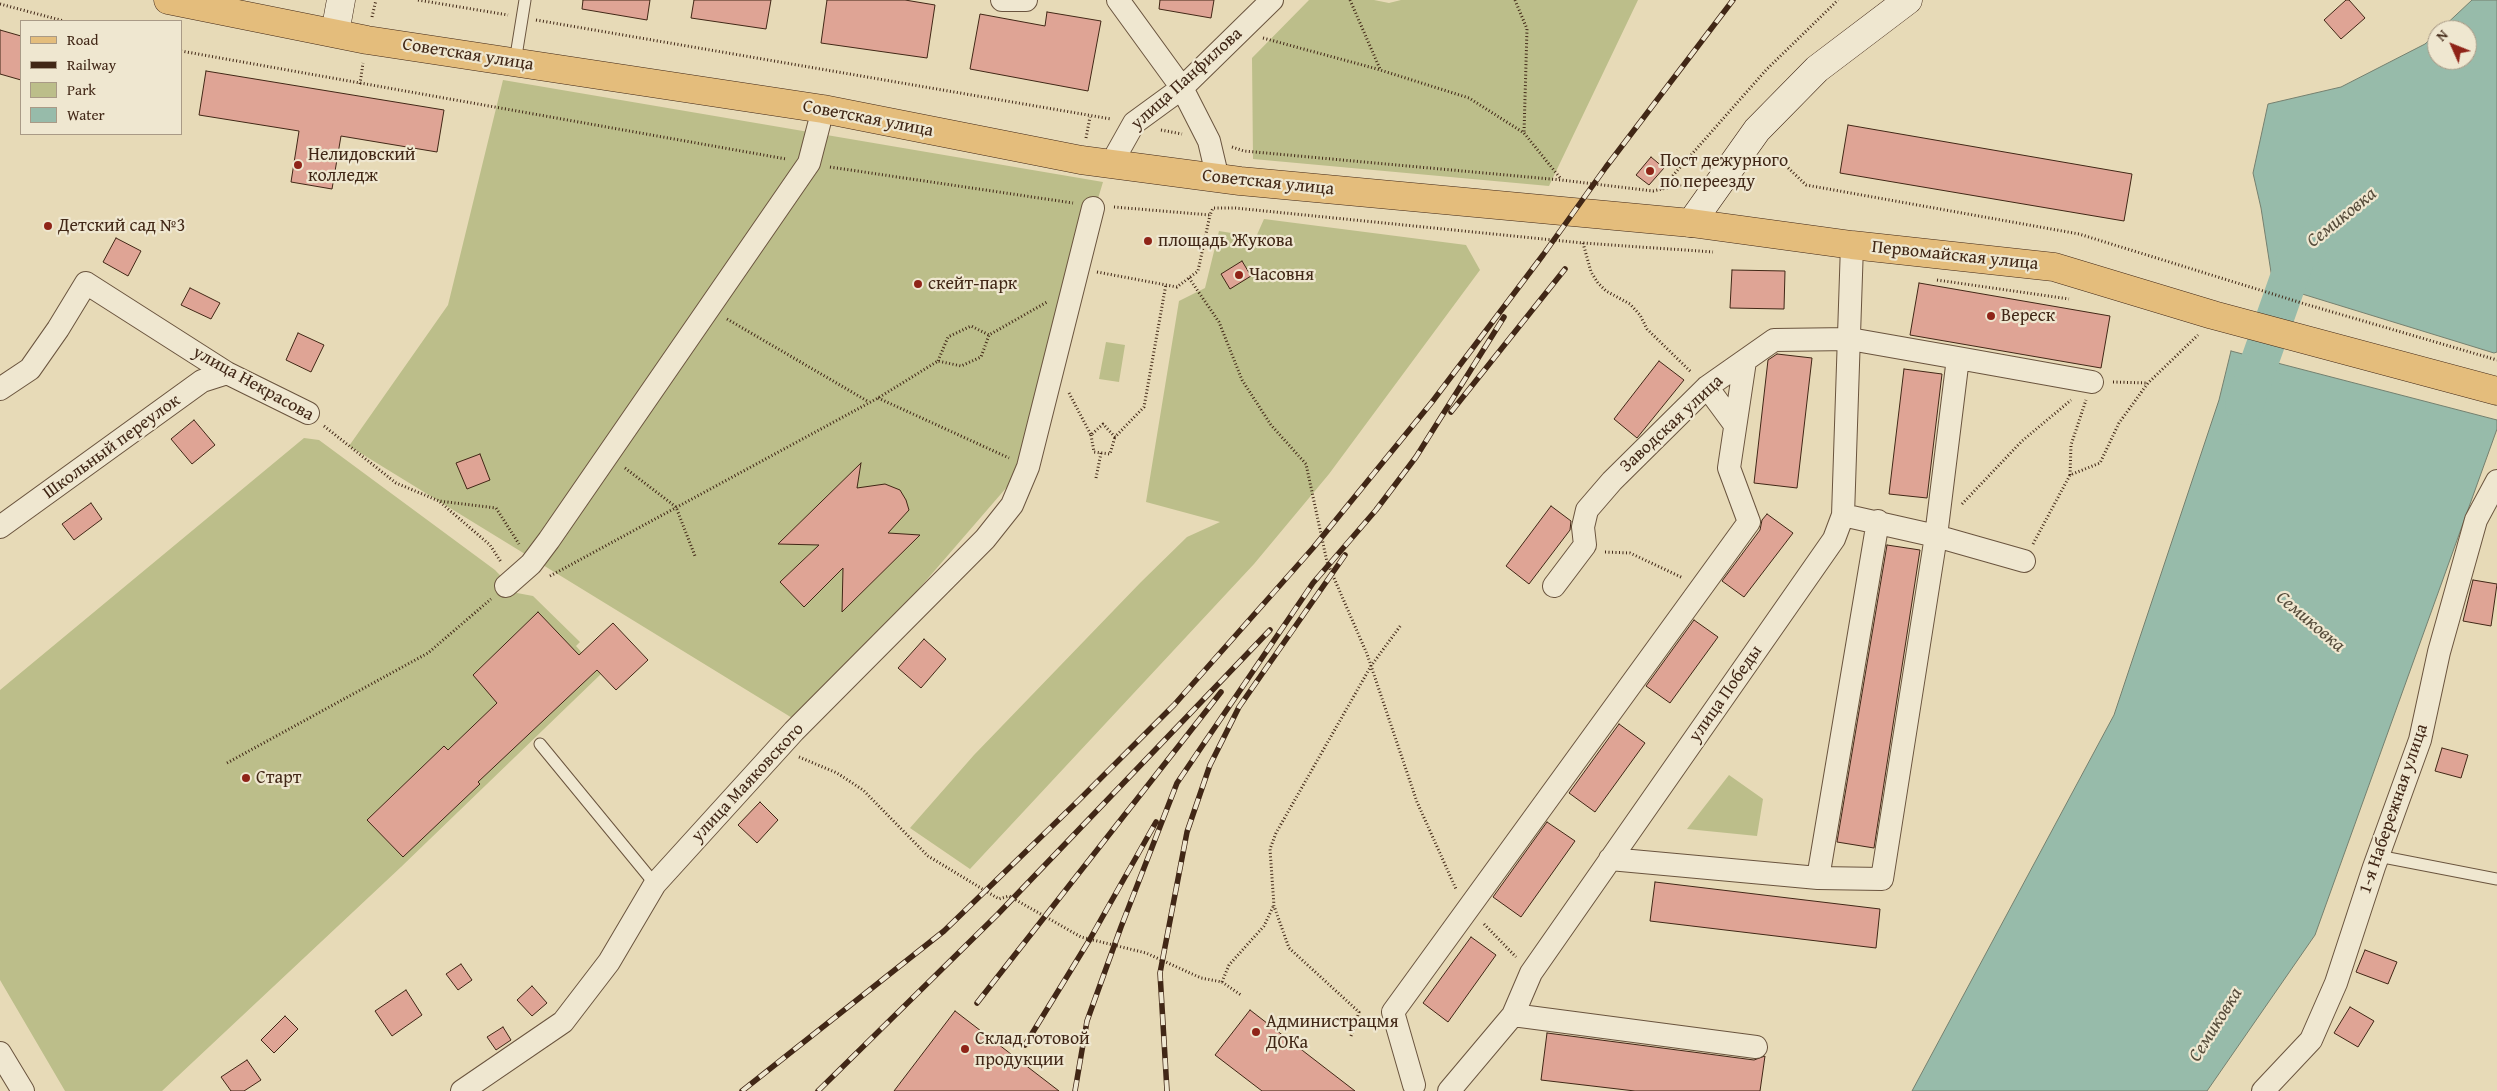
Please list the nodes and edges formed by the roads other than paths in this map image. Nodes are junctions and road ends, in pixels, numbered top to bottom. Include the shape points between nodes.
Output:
1 (168, 0) edge
2 (341, 0) edge
3 (525, 0) edge
4 (1002, 0) edge
5 (1026, 0) edge
6 (1118, 0) edge
7 (1272, 0) edge
8 (1908, 0) edge
9 (335, 33) junction
10 (515, 62) junction
11 (1182, 88) junction
12 (823, 109) junction
13 (1111, 164) junction
14 (1218, 179) junction
15 (1093, 206) road end
16 (1572, 214) joint
17 (1691, 223) junction
18 (1852, 245) junction
19 (1850, 339) junction
20 (1958, 358) junction
21 (1745, 361) junction
22 (227, 373) junction
23 (2092, 382) road end
24 (1707, 387) junction
25 (0, 389) edge
26 (2497, 392) edge
27 (308, 413) road end
28 (1735, 425) junction
29 (2497, 481) edge
30 (1843, 515) junction
31 (1878, 521) junction
32 (0, 527) edge
33 (1936, 536) junction
34 (2024, 561) road end
35 (509, 584) road end
36 (1554, 586) dead end
37 (540, 744) dead end
38 (2378, 856) junction
39 (1610, 859) junction
40 (1818, 878) junction
41 (2497, 879) edge
42 (655, 884) junction
43 (1513, 1015) junction
44 (1756, 1047) dead end
45 (0, 1052) edge
46 (1414, 1085) dead end
47 (23, 1091) edge
48 (462, 1091) edge
49 (1449, 1091) edge
50 (2263, 1091) edge

1 - 9 main road, Советская улица
2 - 9 main road
3 - 10 lane
4 - 5 street
6 - 11 street
7 - 11 street, улица Панфилова
8 - 17 main road via 1817,69 1757,130
9 - 10 main road, Советская улица
10 - 12 main road, Советская улица
11 - 13 street, улица Панфилова via 1134,123
11 - 14 street via 1210,141
12 - 13 main road, Советская улица
12 - 35 street via 809,163 531,564
13 - 14 main road, Советская улица
14 - 16 main road, Советская улица
15 - 42 street, улица Маяковского via 1028,467 1012,505 985,539 778,749
16 - 17 main road, Первомайская улица
17 - 18 main road, Первомайская улица
18 - 19 street, улица Победы
18 - 26 main road, Первомайская улица via 2054,267 2208,322 2329,346
19 - 20 street, Заводская улица
19 - 21 street, Заводская улица via 1774,340
19 - 30 street, улица Победы
20 - 23 street, Заводская улица
20 - 33 street
21 - 24 street, Заводская улица
21 - 28 street
22 - 25 street, улица Некрасова via 86,283 30,369
22 - 27 street, улица Некрасова
22 - 32 street, Школьный переулок via 202,381
24 - 28 street
24 - 36 street, Заводская улица via 1587,510 1583,527 1585,545
28 - 46 street via 1729,468 1749,522 1393,1012
29 - 38 street, 1-я Набережная улица via 2476,520 2439,652 2420,740
30 - 31 street
30 - 39 street, улица Победы via 1834,539
31 - 33 street
31 - 40 street
33 - 34 street
33 - 40 street via 1882,879
37 - 42 lane
38 - 41 lane
38 - 50 street, 1-я Набережная улица via 2336,984 2312,1040
39 - 40 street
39 - 43 street, улица Победы via 1531,972
42 - 48 street, улица Маяковского via 609,962 563,1022
43 - 44 street
43 - 49 street, улица Победы
45 - 47 street

